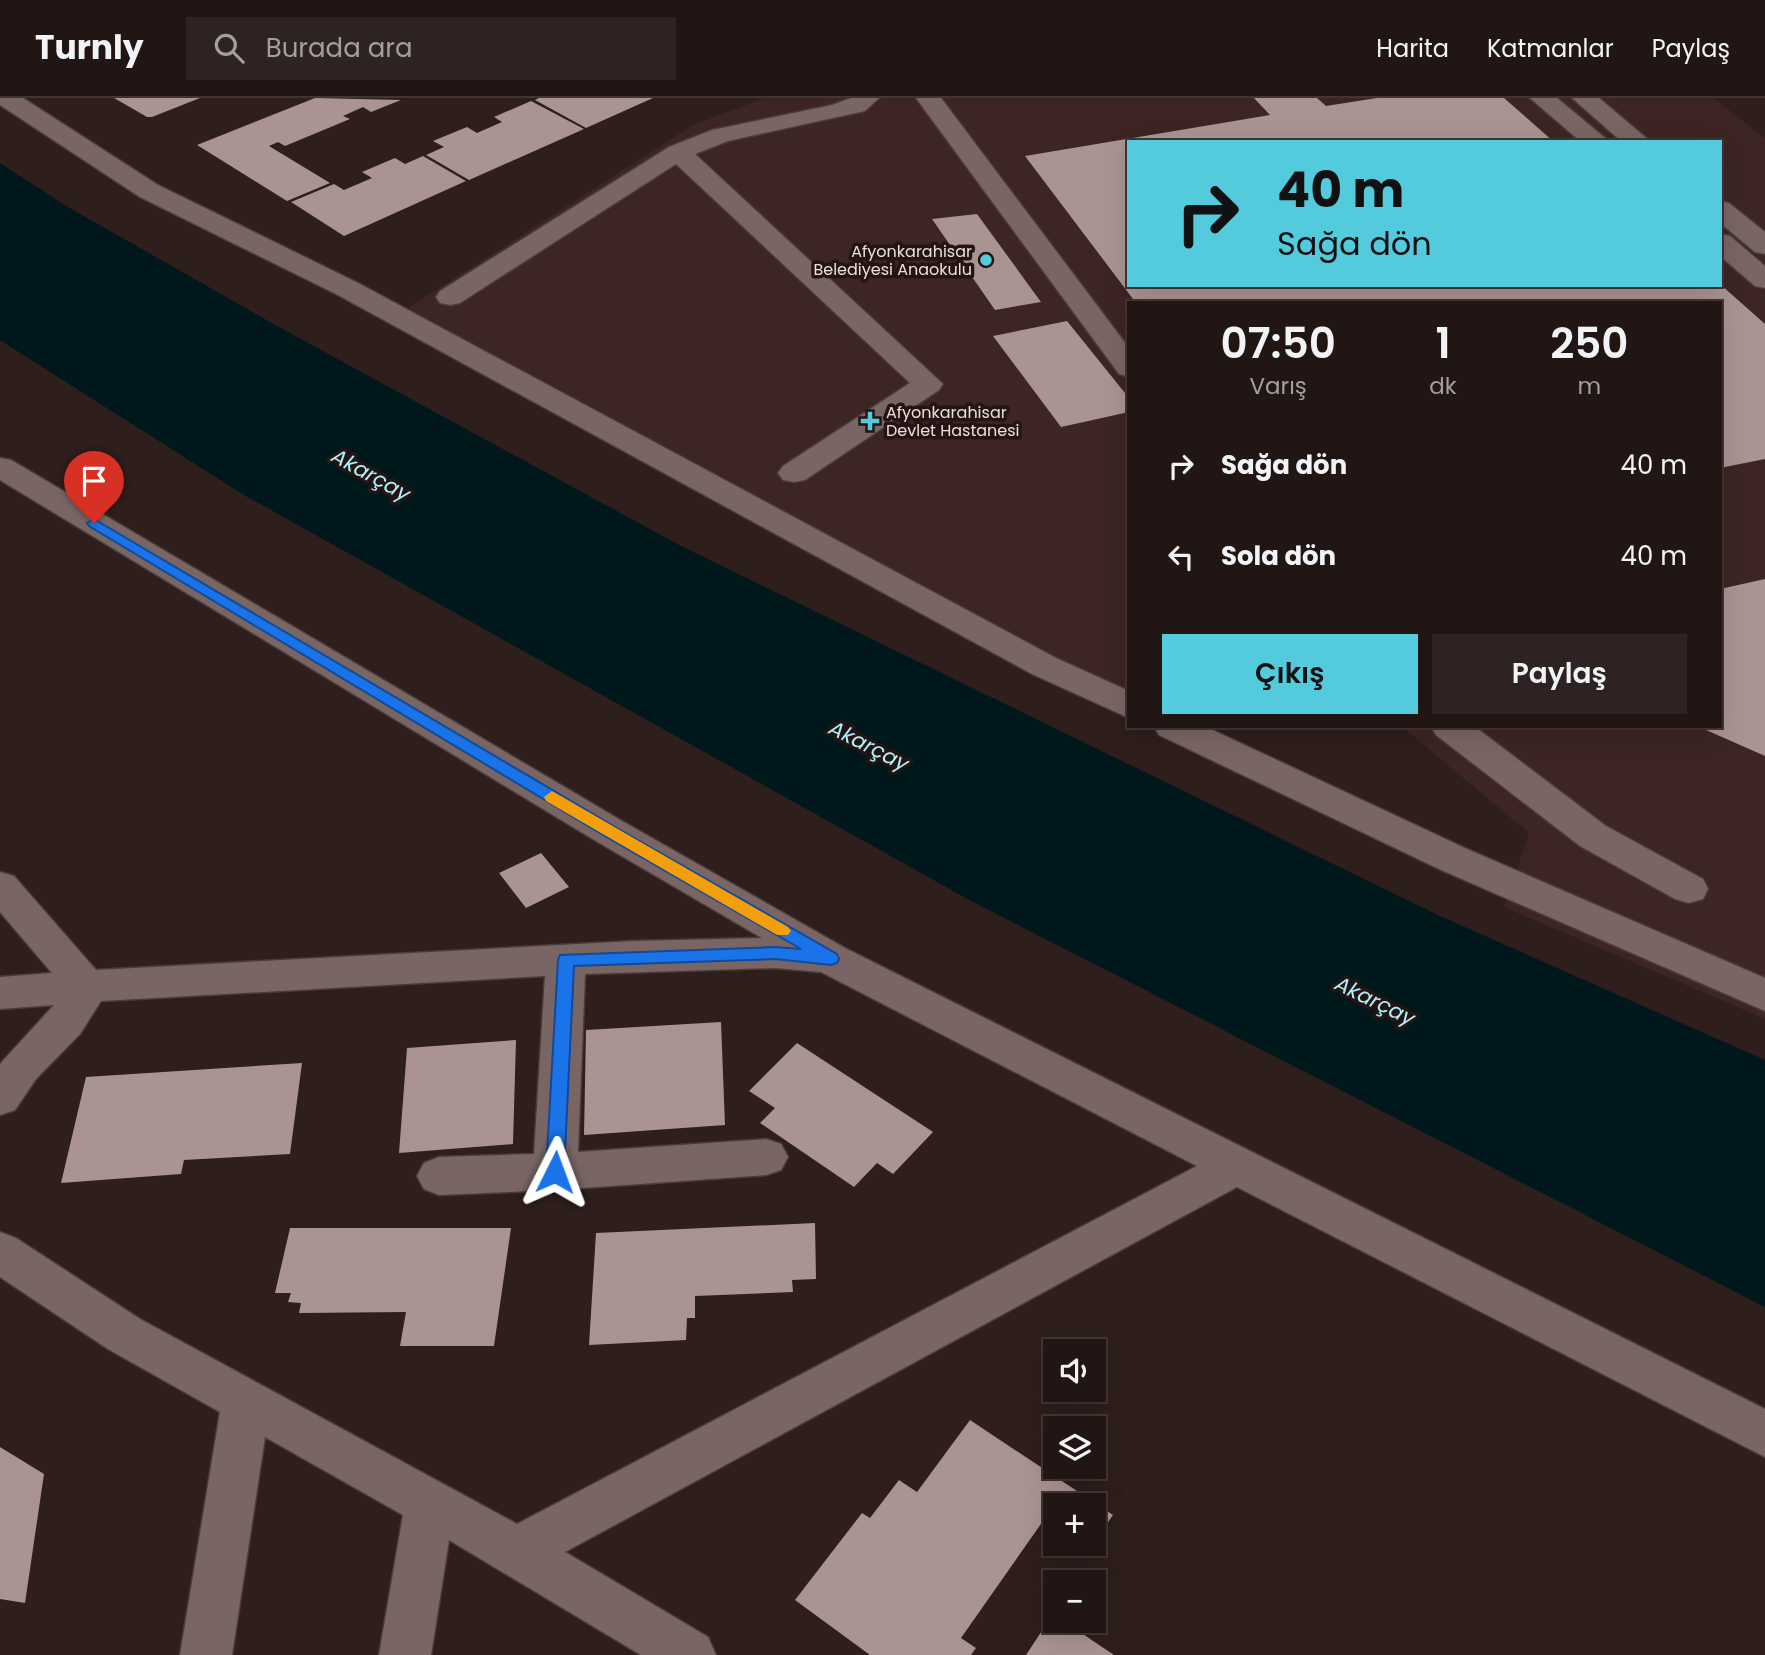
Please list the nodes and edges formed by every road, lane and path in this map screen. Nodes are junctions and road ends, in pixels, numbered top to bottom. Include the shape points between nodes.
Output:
1 (6, 98) edge
2 (867, 98) edge
3 (928, 98) edge
4 (1542, 98) edge
5 (1584, 98) edge
6 (1594, 140) edge
7 (1636, 140) edge
8 (678, 152) junction
9 (1722, 211) edge
10 (1722, 244) edge
11 (1765, 246) edge
12 (1765, 281) edge
13 (450, 297) dead end
14 (1127, 365) edge
15 (0, 467) edge
16 (794, 473) dead end
17 (1127, 705) edge
18 (1176, 728) edge
19 (1452, 728) edge
20 (0, 886) edge
21 (1689, 889) dead end
22 (831, 959) junction
23 (566, 960) junction
24 (89, 988) junction
25 (0, 993) edge
26 (1765, 995) edge
27 (0, 1098) edge
28 (766, 1157) dead end
29 (1236, 1166) junction
30 (555, 1172) junction
31 (439, 1177) dead end
32 (0, 1252) edge
33 (246, 1401) junction
34 (1765, 1434) edge
35 (430, 1503) junction
36 (517, 1551) junction
37 (206, 1655) edge
38 (405, 1655) edge
39 (690, 1655) edge

1 - 17 street via 149,191 348,289 1032,659
2 - 8 street via 836,112 722,135
3 - 14 street
4 - 6 street
5 - 7 street
8 - 13 street
8 - 16 street via 928,384
9 - 11 street
10 - 12 street
15 - 22 street
18 - 26 street via 1453,859
19 - 21 street via 1593,836
20 - 24 street
22 - 23 street via 775,953
22 - 29 street
23 - 24 street
23 - 30 street
24 - 25 street
24 - 27 street
28 - 30 street
29 - 34 street
29 - 36 street
30 - 31 street
32 - 33 street via 124,1334
33 - 35 street
33 - 37 street
35 - 36 street
35 - 38 street
36 - 39 street

